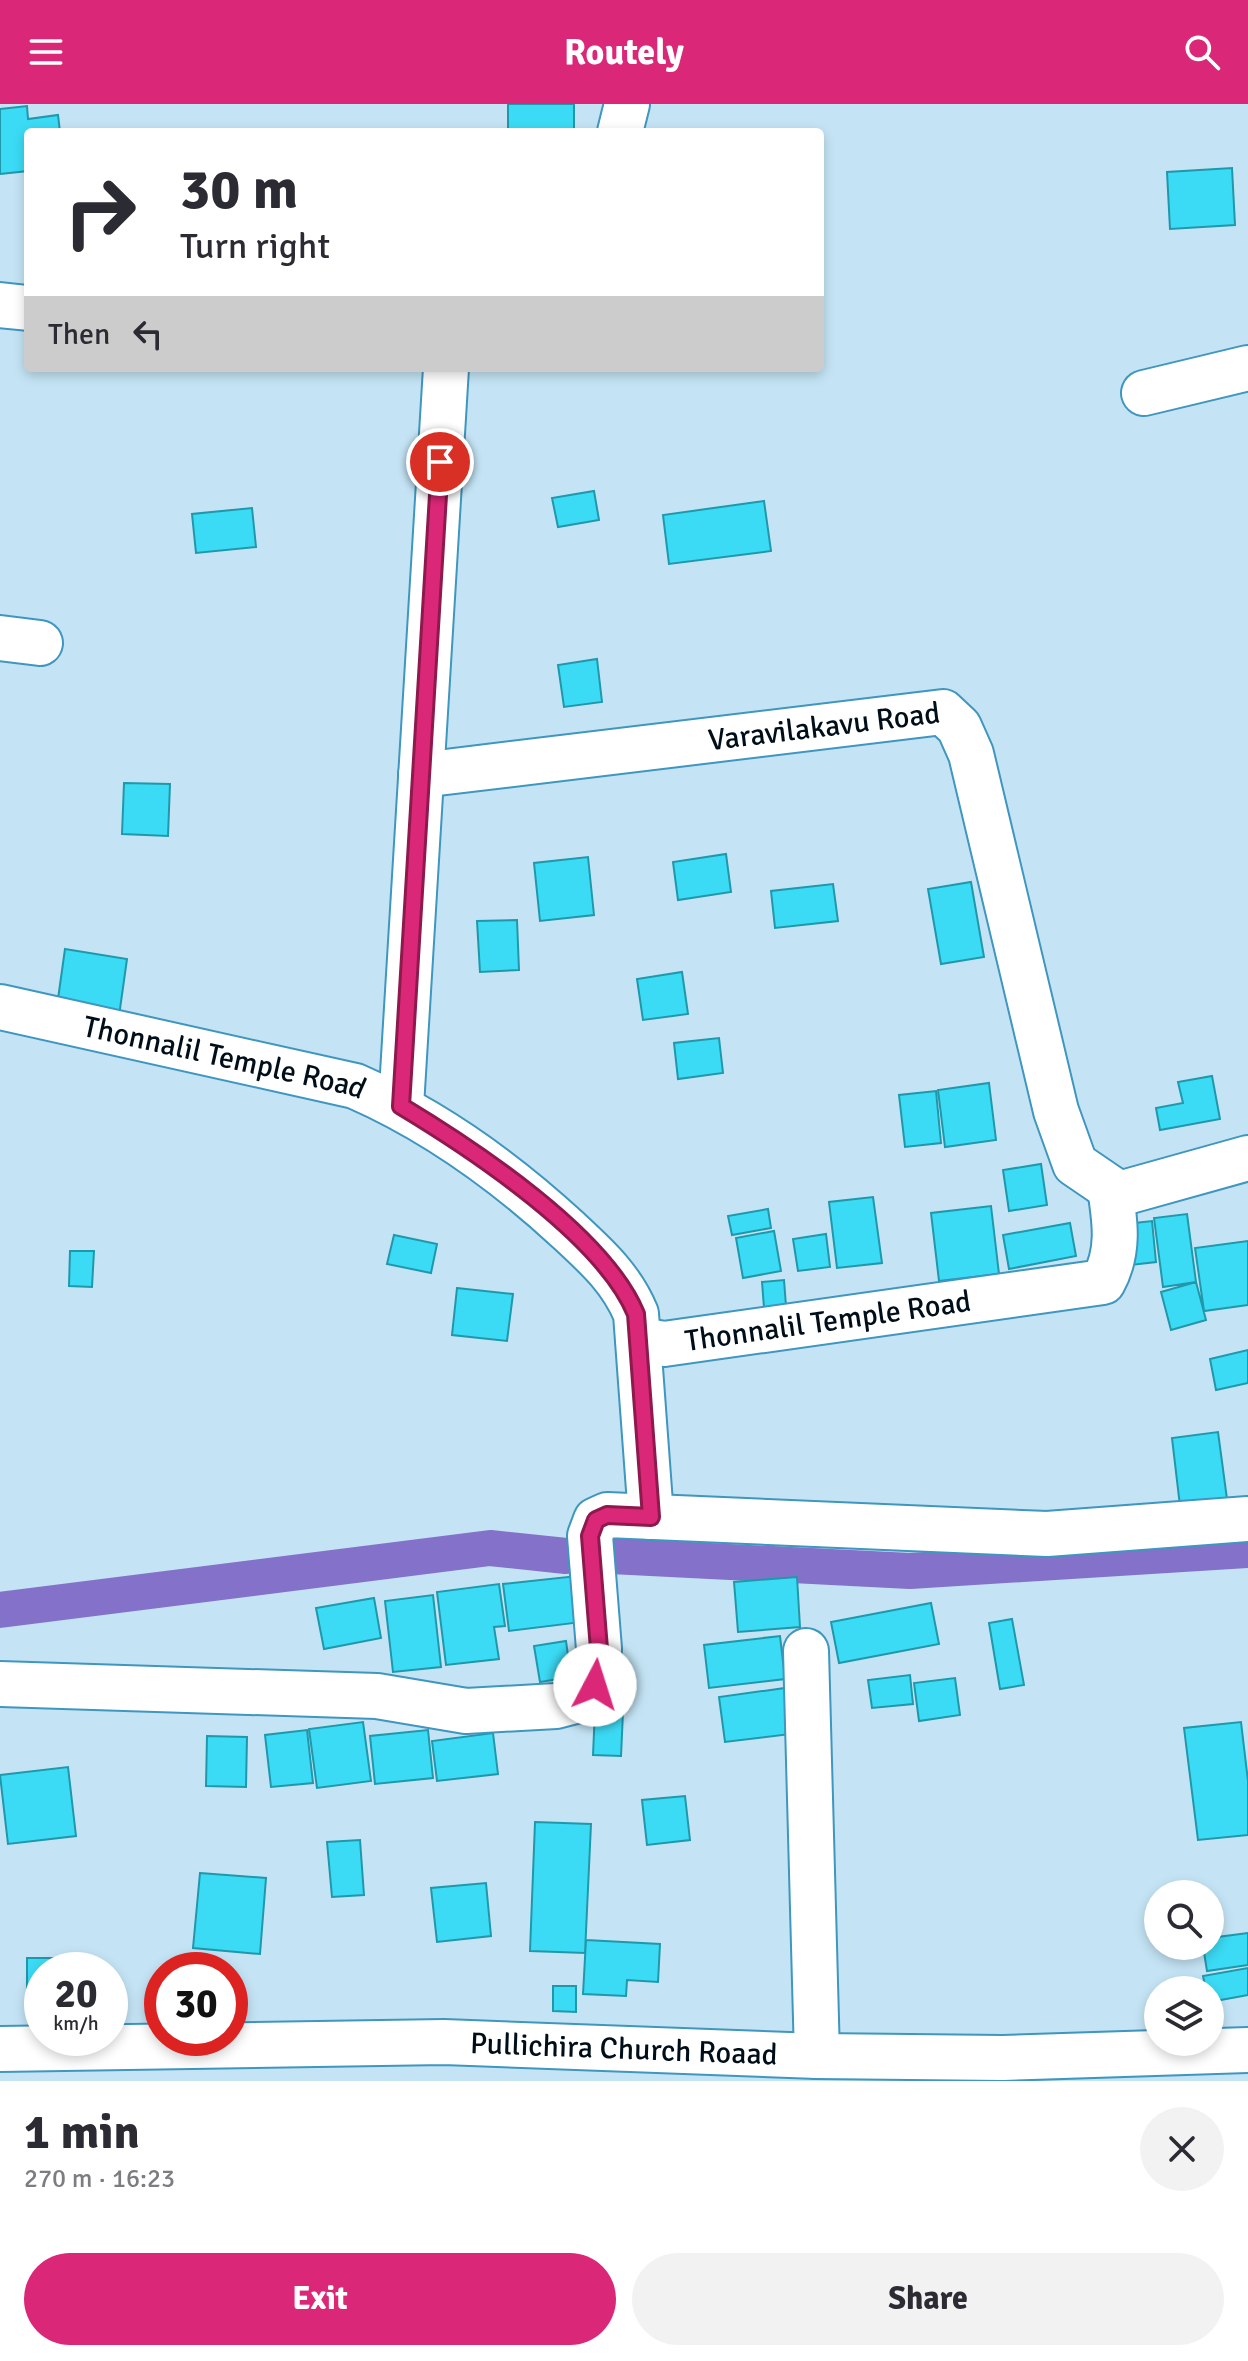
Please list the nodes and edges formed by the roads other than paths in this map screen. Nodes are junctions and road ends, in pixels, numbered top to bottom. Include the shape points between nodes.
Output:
1 (627, 104) edge
2 (621, 128) edge
3 (0, 305) edge
4 (24, 308) edge
5 (1248, 368) edge
6 (446, 372) edge
7 (1144, 393) dead end
8 (421, 775) junction
9 (0, 1007) edge
10 (401, 1106) junction
11 (1248, 1158) edge
12 (1114, 1191) junction
13 (638, 1339) junction
14 (651, 1517) junction
15 (1248, 1519) edge
16 (806, 1651) dead end
17 (0, 1684) edge
18 (0, 2049) edge
19 (1248, 2050) edge
20 (817, 2056) junction
21 (1003, 2070) edge

1 - 2 street
3 - 4 street
5 - 7 street
6 - 8 street
8 - 10 street
8 - 12 street, Varavilakavu Road via 943,712 959,727 971,754 1067,1147 1075,1164
9 - 10 street, Thonnalil Temple Road via 355,1086
10 - 13 street, Thonnalil Temple Road via 525,1190 605,1264 626,1290 636,1314
11 - 12 street
12 - 13 street, Thonnalil Temple Road via 1114,1262 1103,1282 664,1344
13 - 14 street
14 - 15 street via 1047,1534
14 - 17 street via 607,1515 596,1520 590,1536 599,1649 595,1685 579,1700 556,1706 466,1711 377,1696
16 - 20 street
18 - 20 street, Pullichira Church Roaad via 444,2042
19 - 21 street, Pullichira Church Roaad
20 - 21 street, Pullichira Church Roaad

